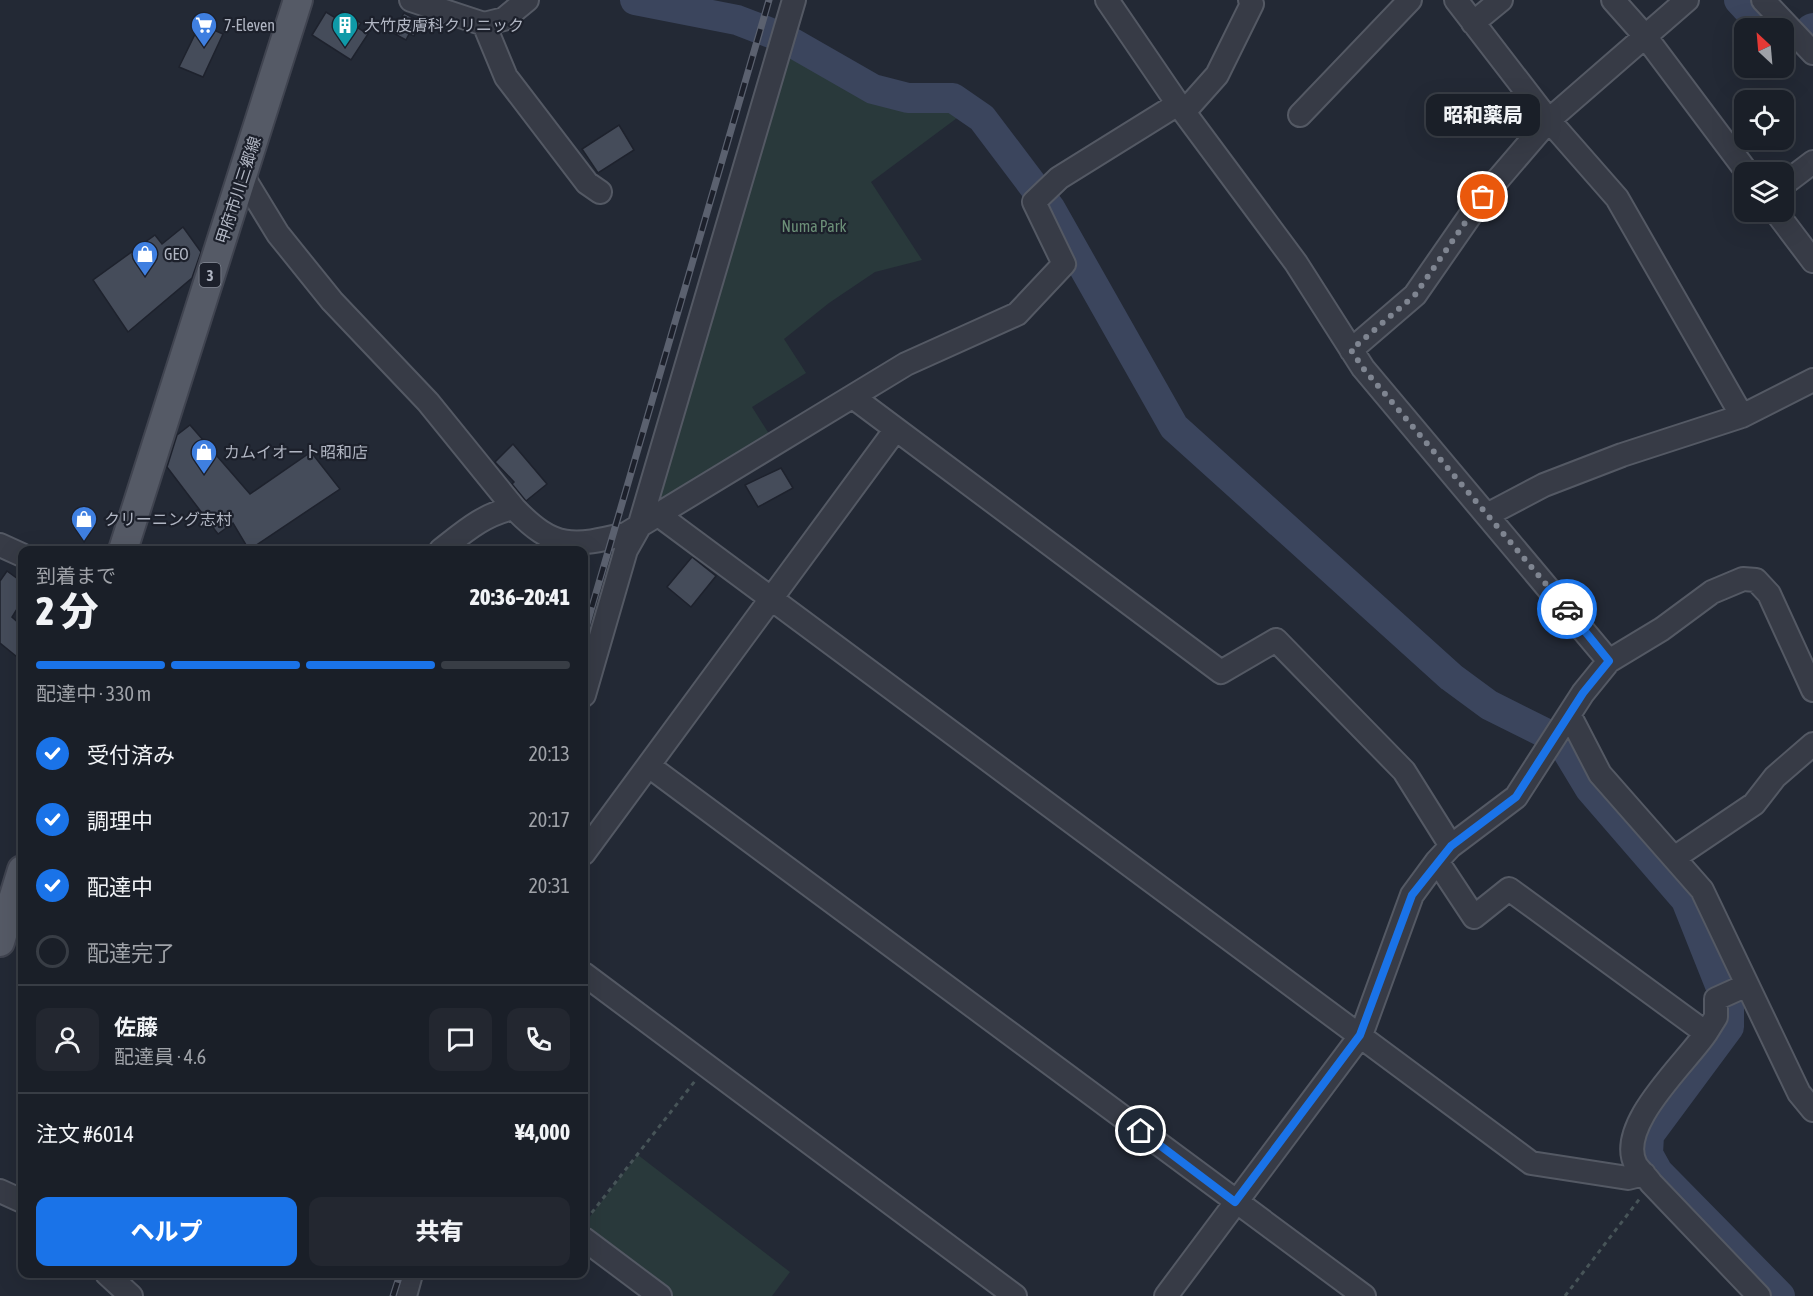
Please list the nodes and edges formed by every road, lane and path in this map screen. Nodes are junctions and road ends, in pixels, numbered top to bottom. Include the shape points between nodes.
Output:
1 (298, 0) edge
2 (411, 0) edge
3 (527, 0) edge
4 (794, 0) edge
5 (1107, 0) edge
6 (1251, 0) edge
7 (1410, 0) edge
8 (1456, 0) edge
9 (1501, 0) edge
10 (1613, 0) edge
11 (1687, 0) edge
12 (1763, 0) edge
13 (1473, 23) junction
14 (484, 24) junction
15 (1805, 30) edge
16 (1645, 36) junction
17 (1813, 53) edge
18 (1181, 108) junction
19 (1300, 115) dead end
20 (1549, 120) junction
21 (1740, 162) edge
22 (1813, 162) edge
23 (242, 175) junction
24 (1794, 176) edge
25 (600, 192) dead end
26 (1784, 222) edge
27 (1813, 261) edge
28 (1351, 350) junction
29 (1813, 380) edge
30 (853, 397) junction
31 (1742, 416) junction
32 (896, 429) junction
33 (514, 508) junction
34 (1487, 515) junction
35 (660, 516) junction
36 (633, 530) junction
37 (124, 546) edge
38 (446, 546) edge
39 (772, 599) junction
40 (1609, 661) junction
41 (588, 681) edge
42 (1813, 690) edge
43 (1569, 717) junction
44 (1813, 744) edge
45 (649, 766) junction
46 (588, 848) edge
47 (1444, 854) junction
48 (1674, 858) junction
49 (18, 883) edge
50 (0, 942) edge
51 (588, 977) edge
52 (1747, 985) junction
53 (1706, 1033) junction
54 (1360, 1035) junction
55 (707, 1066) junction
56 (1813, 1110) edge
57 (1648, 1179) junction
58 (0, 1191) edge
59 (18, 1199) edge
60 (1235, 1202) junction
61 (588, 1219) edge
62 (588, 1242) edge
63 (111, 1278) edge
64 (410, 1278) edge
65 (131, 1296) edge
66 (405, 1296) edge
67 (660, 1296) edge
68 (1015, 1296) edge
69 (1166, 1296) edge
70 (1364, 1296) edge
71 (1565, 1296) edge
72 (1759, 1296) edge

1 - 23 main road, 甲府市川三郷線 / 3
2 - 14 street
3 - 14 street via 504,19
4 - 36 street
5 - 18 street
6 - 18 street via 1217,75
7 - 19 street
8 - 13 street
9 - 13 street
10 - 16 street
11 - 16 street
12 - 15 street
13 - 20 street
14 - 25 street via 506,77 587,183
15 - 17 street
16 - 20 street
16 - 21 street
18 - 28 street via 1296,263
18 - 30 street via 1059,178 1034,201 1064,264 1017,314 906,364
20 - 28 street via 1483,197 1415,295
20 - 31 street via 1617,198
22 - 24 street
23 - 33 street via 278,234 332,301 428,402
23 - 37 main road, 甲府市川三郷線 / 3
26 - 27 street
28 - 34 street
29 - 31 street
30 - 32 street
30 - 35 street
31 - 34 street via 1622,454 1544,485
32 - 39 street
32 - 47 street via 1221,672 1276,640 1404,771
33 - 36 street via 533,528 550,538 588,544
33 - 38 street via 496,512
34 - 40 street
35 - 36 street
35 - 39 street
36 - 41 street
39 - 45 street
39 - 54 street
40 - 42 street via 1712,592 1743,579 1756,580 1769,594
40 - 43 street
43 - 47 street via 1516,797
43 - 48 street via 1600,774
44 - 48 street via 1775,777 1754,804
45 - 46 street
45 - 60 street
47 - 53 street via 1474,917 1509,889
47 - 54 street via 1412,895
48 - 52 street via 1702,890
49 - 50 main road
51 - 55 street
52 - 53 street via 1716,999 1716,1017
52 - 56 street via 1799,1093
53 - 57 street via 1637,1125 1633,1152 1636,1164
54 - 57 street via 1531,1162
54 - 60 street
55 - 61 path
55 - 68 street
57 - 71 path
57 - 72 street
58 - 59 street
60 - 69 street
60 - 70 street
62 - 67 street
63 - 65 street
64 - 66 street

